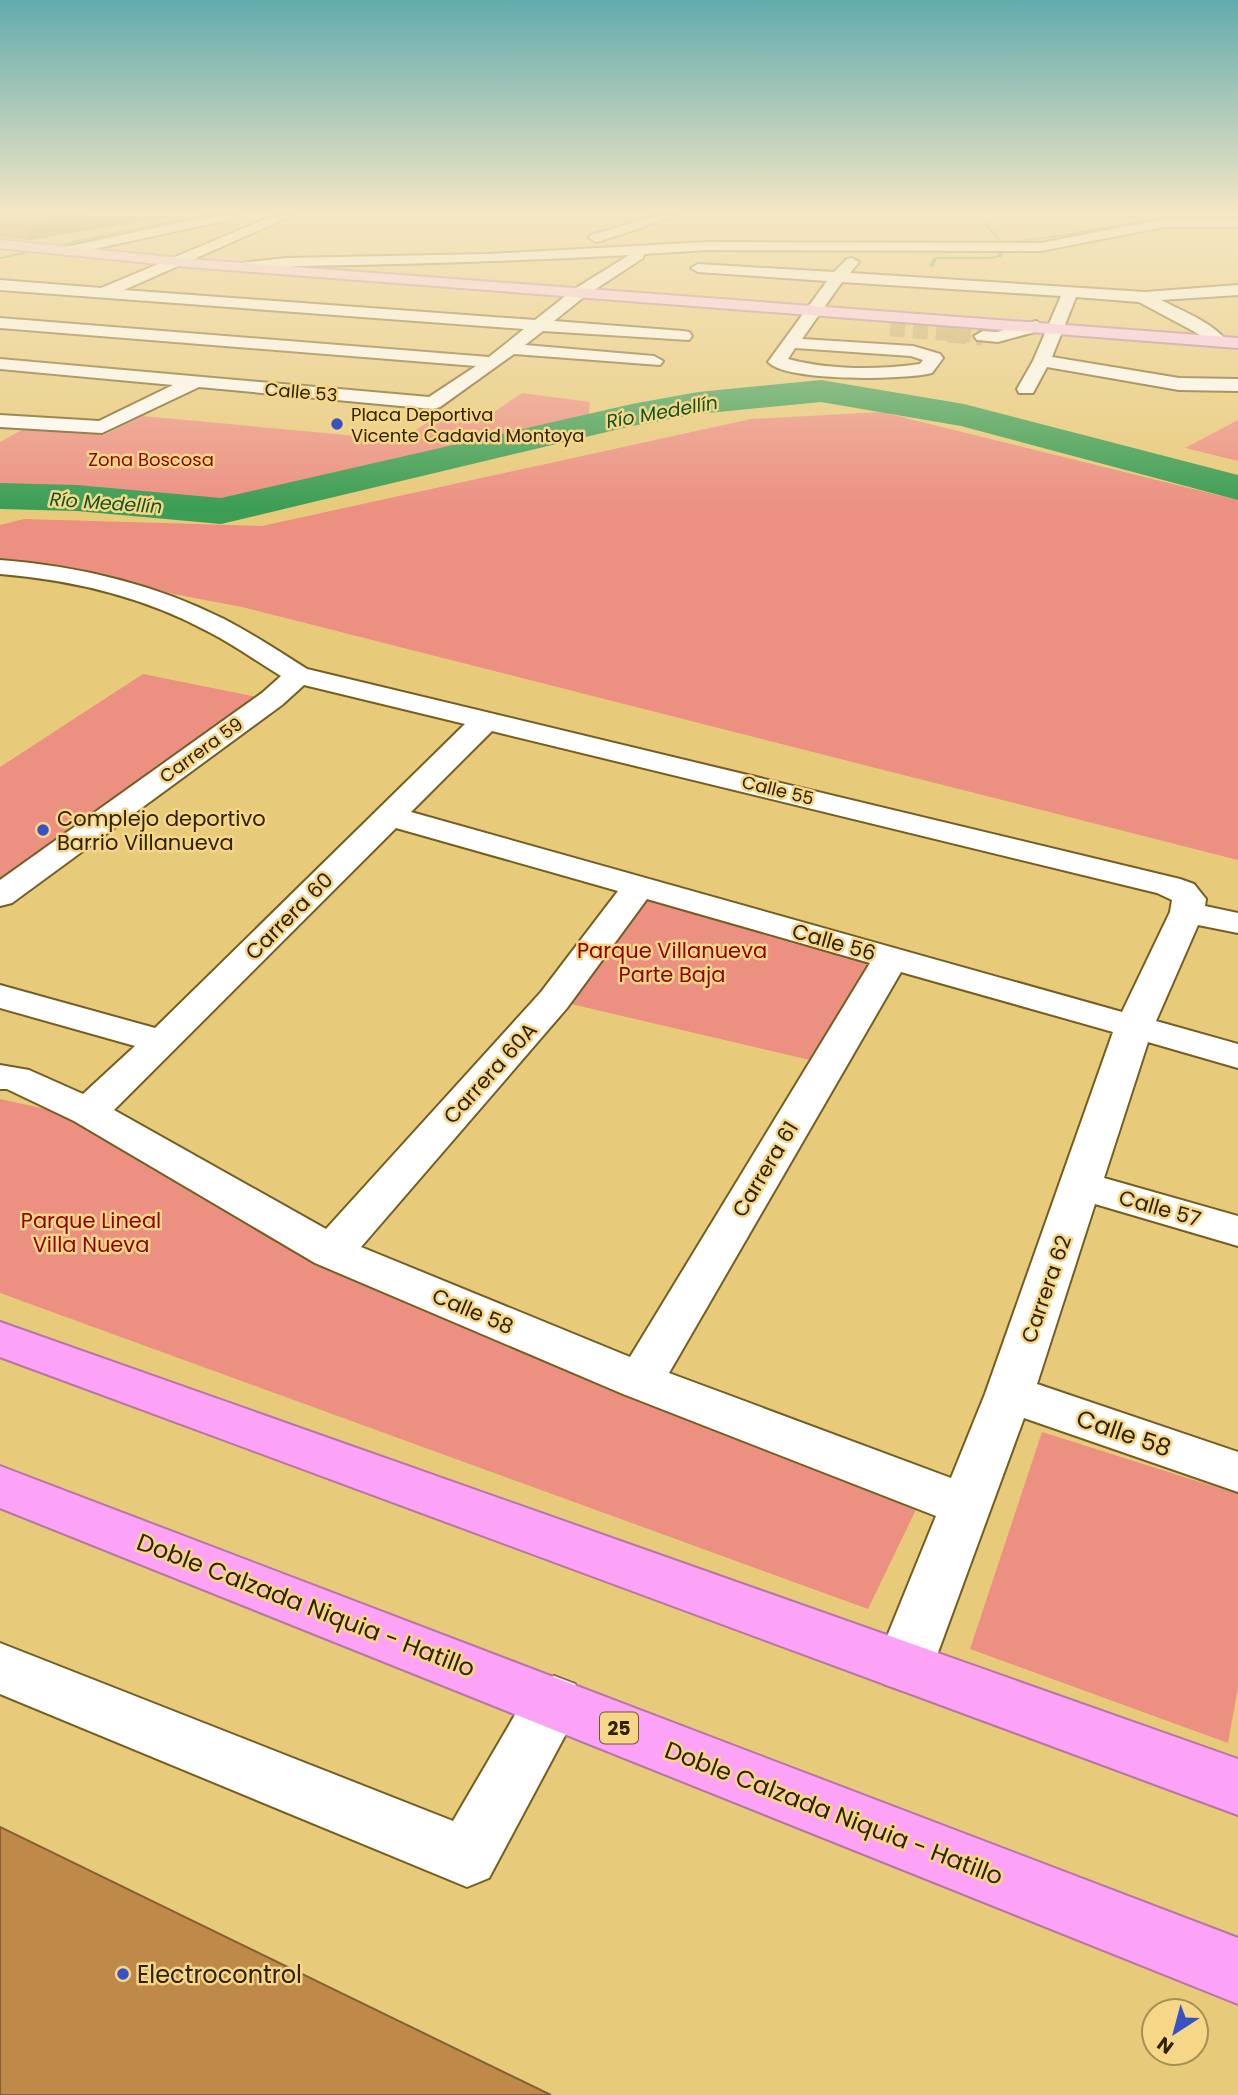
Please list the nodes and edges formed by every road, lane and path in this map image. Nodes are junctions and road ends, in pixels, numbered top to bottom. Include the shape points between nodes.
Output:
1 (66, 314) edge
2 (66, 314) edge
3 (225, 314) edge
4 (306, 314) edge
5 (311, 314) edge
6 (553, 314) edge
7 (811, 314) edge
8 (856, 314) edge
9 (866, 314) edge
10 (1061, 314) edge
11 (1174, 314) edge
12 (0, 318) edge
13 (50, 321) junction
14 (0, 323) edge
15 (540, 324) junction
16 (287, 326) junction
17 (1036, 326) junction
18 (1238, 326) edge
19 (1055, 328) junction
20 (890, 329) tunnel mouth
21 (1203, 329) junction
22 (682, 336) dead end
23 (983, 336) tunnel mouth
24 (1217, 340) junction
25 (0, 341) edge
26 (1238, 342) edge
27 (791, 343) junction
28 (509, 348) junction
29 (401, 355) junction
30 (654, 360) dead end
31 (1042, 361) junction
32 (0, 364) edge
33 (487, 366) junction
34 (0, 369) edge
35 (510, 373) dead end
36 (197, 377) junction
37 (1238, 386) edge
38 (1026, 389) dead end
39 (340, 396) junction
40 (0, 415) edge
41 (0, 421) edge
42 (40, 422) junction
43 (0, 566) edge
44 (298, 675) junction
45 (487, 719) junction
46 (390, 816) junction
47 (639, 887) junction
48 (0, 895) edge
49 (1186, 912) junction
50 (1238, 923) edge
51 (891, 958) junction
52 (0, 996) edge
53 (1135, 1027) junction
54 (162, 1042) junction
55 (1238, 1056) edge
56 (0, 1077) edge
57 (88, 1112) junction
58 (1081, 1186) junction
59 (1238, 1231) edge
60 (331, 1252) junction
61 (0, 1339) edge
62 (640, 1381) junction
63 (1009, 1394) junction
64 (1238, 1472) edge
65 (0, 1486) edge
66 (966, 1506) junction
67 (904, 1666) junction
68 (0, 1668) edge
69 (554, 1702) junction
70 (1238, 1787) edge
71 (1238, 1971) edge

1 - 13 street
2 - 13 street
3 - 16 street
4 - 16 street
5 - 16 street
6 - 15 street
7 - 27 street
8 - 20 street via 879,328
9 - 17 main road
10 - 19 street
11 - 21 street
12 - 13 street
13 - 14 street
13 - 16 street
13 - 25 street
15 - 16 street
15 - 22 street
15 - 28 street
16 - 29 street
16 - 36 street
17 - 19 main road
17 - 23 street via 998,337
18 - 21 street
19 - 24 main road
19 - 31 street
21 - 24 street
24 - 26 main road
27 - 27 street via 913,351 934,358 926,369 910,372 795,367 777,362
28 - 30 street
28 - 33 street
29 - 33 street
29 - 39 street
31 - 37 street via 1179,384
31 - 38 street
32 - 36 street, Calle 53
33 - 35 street
33 - 39 street, Calle 53 via 433,403
34 - 36 street, Calle 53
36 - 39 street, Calle 53
36 - 42 street via 102,427
40 - 42 street
41 - 42 street
43 - 44 street, Calle 55 via 101,582 159,600 216,625
44 - 45 street, Calle 55
44 - 48 street, Carrera 59 via 272,699
45 - 46 street, Carrera 60
45 - 49 street, Calle 55 via 1168,886 1189,899
46 - 47 street, Calle 56
46 - 54 street, Carrera 60
47 - 51 street, Calle 56
47 - 60 street, Carrera 60A via 554,1000
49 - 50 street
49 - 53 street, Carrera 62
51 - 53 street, Calle 56
51 - 62 street, Carrera 61
52 - 54 street
53 - 55 street, Calle 56
53 - 58 street, Carrera 62
54 - 57 street, Carrera 60
56 - 57 street, Calle 58 via 15,1078
57 - 60 street, Calle 58
58 - 59 street, Calle 57
58 - 63 street, Carrera 62
60 - 62 street, Calle 58
61 - 67 highway
62 - 66 street, Calle 58
63 - 64 street, Calle 58
63 - 66 street, Carrera 62
65 - 69 highway, Doble Calzada Niquia - Hatillo / 25
66 - 67 street, Carrera 62
67 - 70 highway
68 - 69 street via 467,1857
69 - 71 highway, Doble Calzada Niquia - Hatillo / 25

